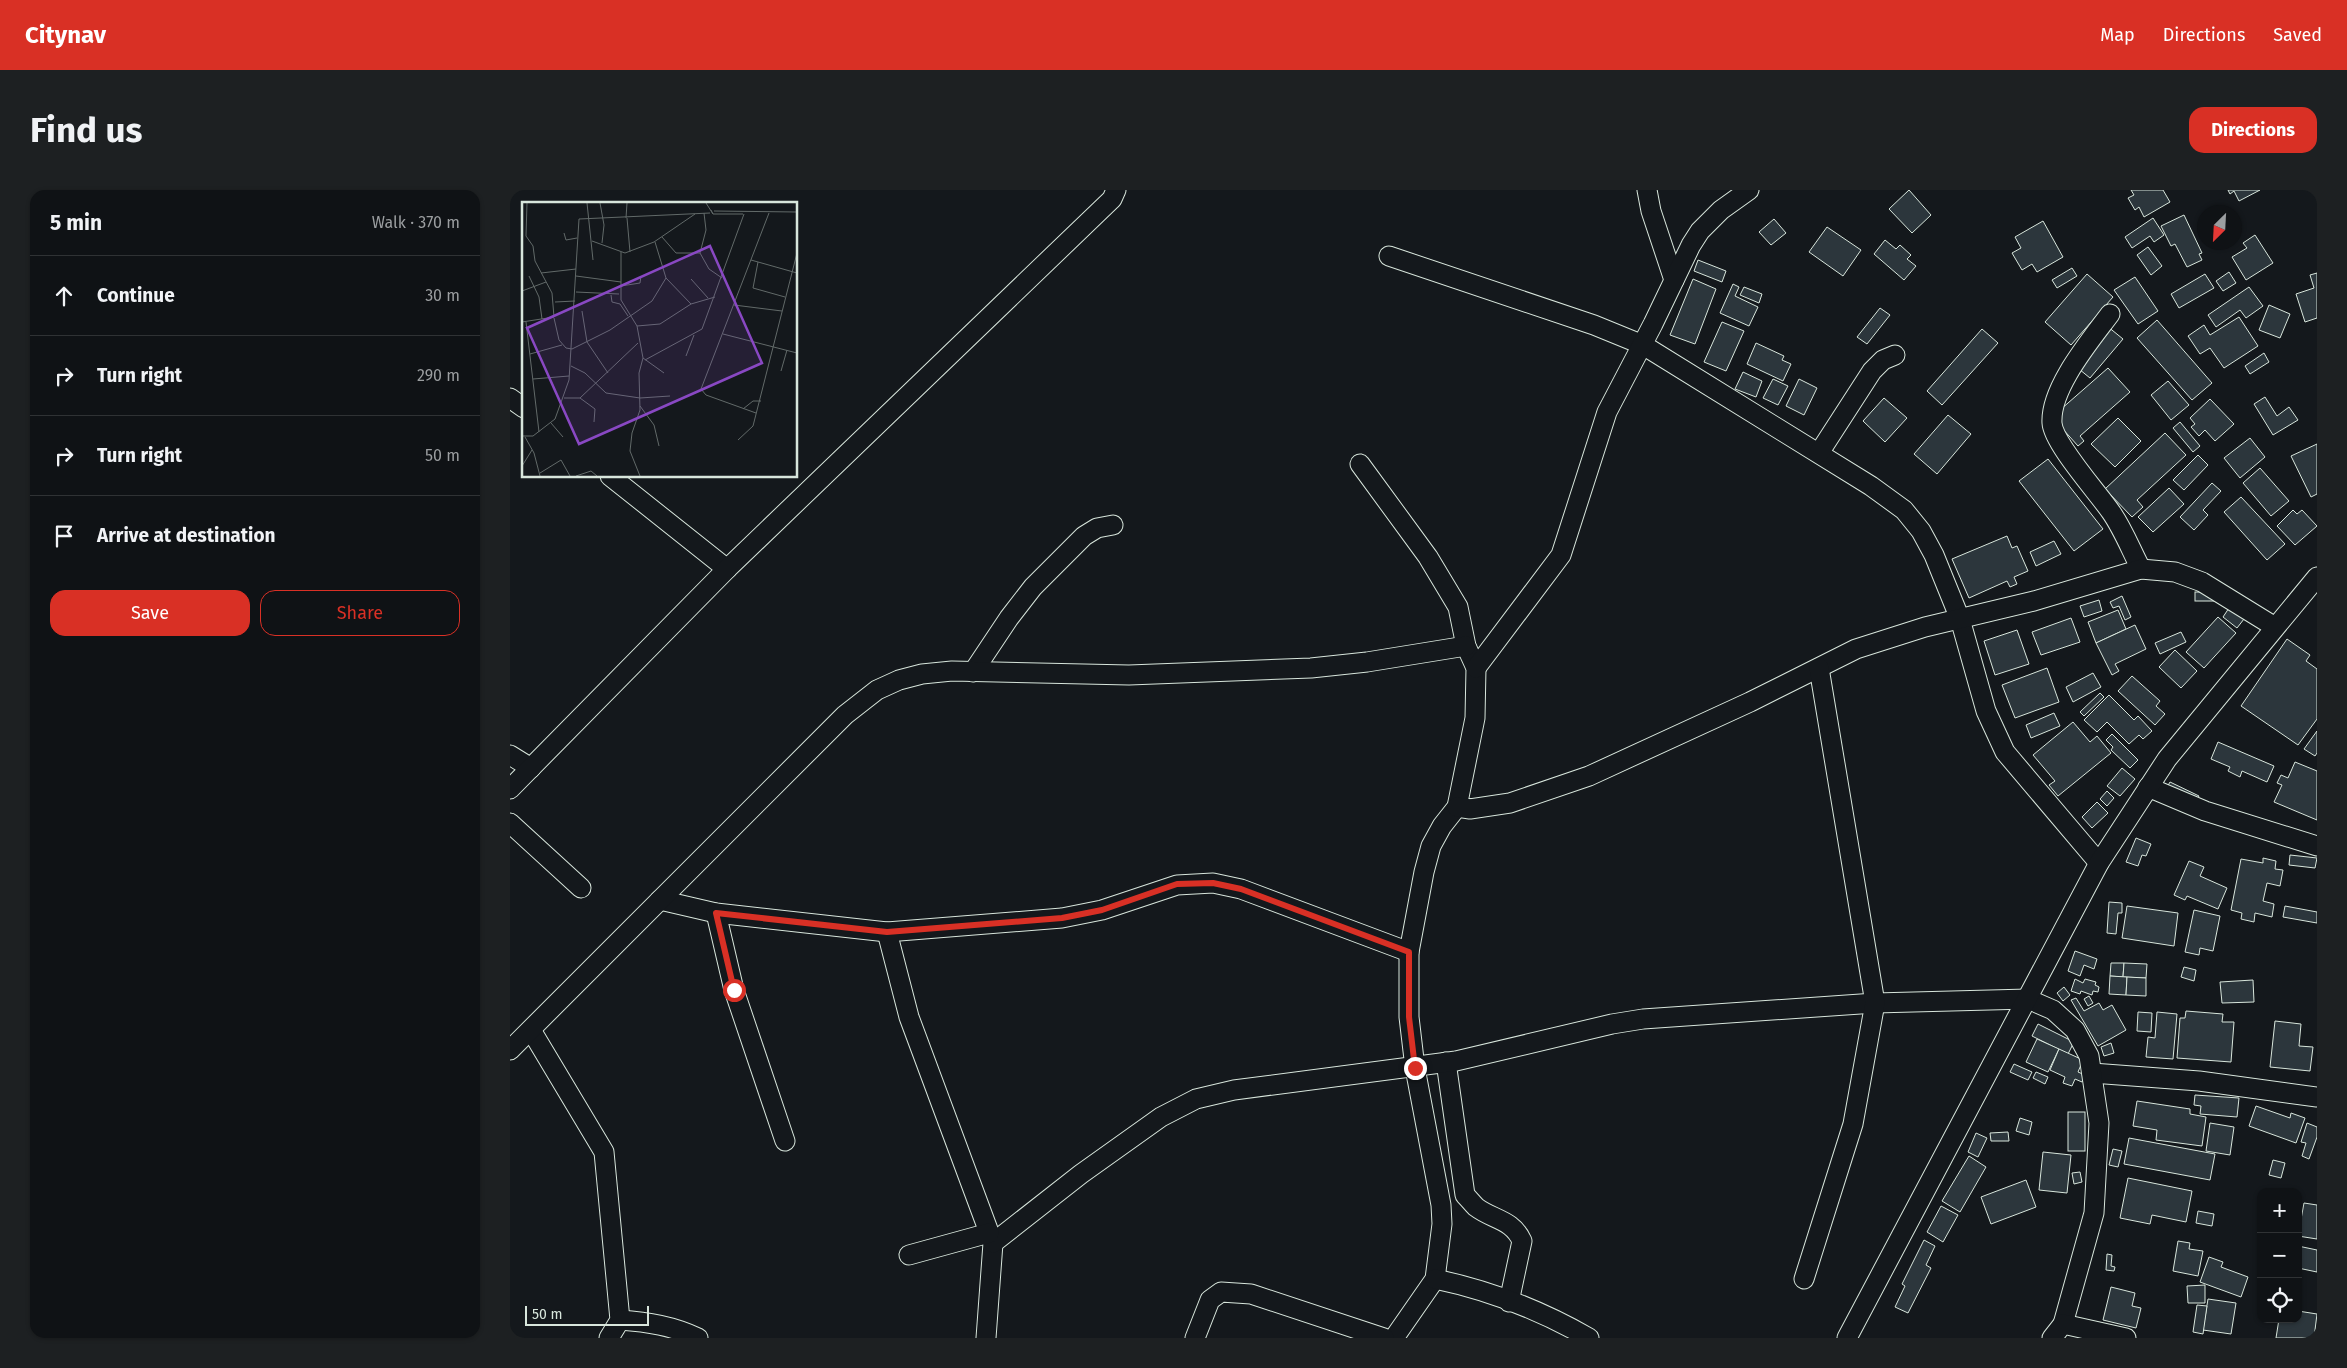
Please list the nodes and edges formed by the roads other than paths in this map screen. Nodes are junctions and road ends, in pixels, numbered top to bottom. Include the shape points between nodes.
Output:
1 (1116, 190) edge
2 (1647, 190) edge
3 (1749, 190) edge
4 (1389, 256) dead end
5 (1674, 280) junction
6 (2110, 314) dead end
7 (1643, 345) junction
8 (1895, 355) dead end
9 (510, 398) edge
10 (522, 407) edge
11 (1819, 453) junction
12 (1360, 464) dead end
13 (613, 478) edge
14 (1113, 525) dead end
15 (727, 569) junction
16 (2141, 569) junction
17 (2317, 577) edge
18 (1960, 619) junction
19 (2275, 626) junction
20 (1466, 646) junction
21 (1476, 668) junction
22 (1818, 668) junction
23 (973, 672) junction
24 (510, 755) edge
25 (531, 768) junction
26 (2148, 787) junction
27 (510, 790) edge
28 (1457, 807) junction
29 (510, 823) edge
30 (2317, 846) edge
31 (2099, 863) junction
32 (581, 888) dead end
33 (660, 900) junction
34 (716, 913) junction
35 (887, 932) junction
36 (1409, 952) junction
37 (2028, 999) junction
38 (1875, 1003) junction
39 (530, 1030) junction
40 (510, 1050) edge
41 (1446, 1062) junction
42 (1415, 1068) junction
43 (2092, 1073) junction
44 (2317, 1097) edge
45 (785, 1141) dead end
46 (991, 1238) junction
47 (909, 1255) dead end
48 (1435, 1279) junction
49 (1804, 1280) dead end
50 (1509, 1302) junction
51 (620, 1320) junction
52 (2058, 1331) edge
53 (609, 1338) edge
54 (698, 1338) edge
55 (986, 1338) edge
56 (1196, 1338) edge
57 (1384, 1338) edge
58 (1394, 1338) edge
59 (1589, 1338) edge
60 (1847, 1338) edge
61 (2126, 1338) edge

1 - 15 street via 1112,199
2 - 5 street
3 - 5 street via 1721,210 1700,231
4 - 7 street via 1594,325
5 - 7 street
6 - 16 street via 2073,364 2056,400 2052,424 2058,439 2112,513
7 - 11 street
7 - 21 street via 1607,412 1560,554
8 - 11 street via 1883,360 1872,371
9 - 10 street
11 - 18 street via 1904,510 1922,531
12 - 20 street via 1428,557 1458,607
13 - 15 street
14 - 23 street via 1098,528 1084,536 1033,587
15 - 25 street
16 - 18 street
16 - 19 street via 2175,572 2202,582
17 - 19 street
18 - 22 street via 1856,649
18 - 31 street via 1986,711 2005,752
19 - 26 street
20 - 21 street
20 - 23 street via 1311,668 1129,675
21 - 28 street via 1475,718
22 - 28 street via 1589,776 1510,803 1470,809
22 - 38 street
23 - 33 street via 922,674 877,690 845,715
24 - 25 street
25 - 27 street
26 - 30 street via 2213,814
26 - 31 street
28 - 36 street via 1430,846
29 - 32 street
31 - 37 street
33 - 34 street
33 - 39 street
34 - 35 street
34 - 45 street via 734,990
35 - 36 street via 1062,918 1102,910 1177,884 1213,883 1241,889
35 - 46 street via 909,1017
36 - 42 street via 1409,1017
37 - 38 street
37 - 43 street via 2053,1010 2075,1030 2089,1056
37 - 60 street
38 - 41 street via 1643,1019
38 - 49 street via 1852,1124
39 - 40 street
39 - 51 street via 604,1152
41 - 42 street
41 - 50 street via 1465,1195 1476,1207 1508,1223 1522,1241
42 - 46 street via 1276,1084 1196,1099 1161,1117
42 - 48 street via 1441,1205 1442,1224
43 - 44 street via 2199,1081
43 - 52 street via 2099,1123 2094,1213
46 - 47 street
46 - 55 street
48 - 50 street
48 - 58 street
50 - 59 street
51 - 53 street
51 - 54 street via 651,1323
52 - 61 street
56 - 57 street via 1210,1300 1221,1292 1251,1294

